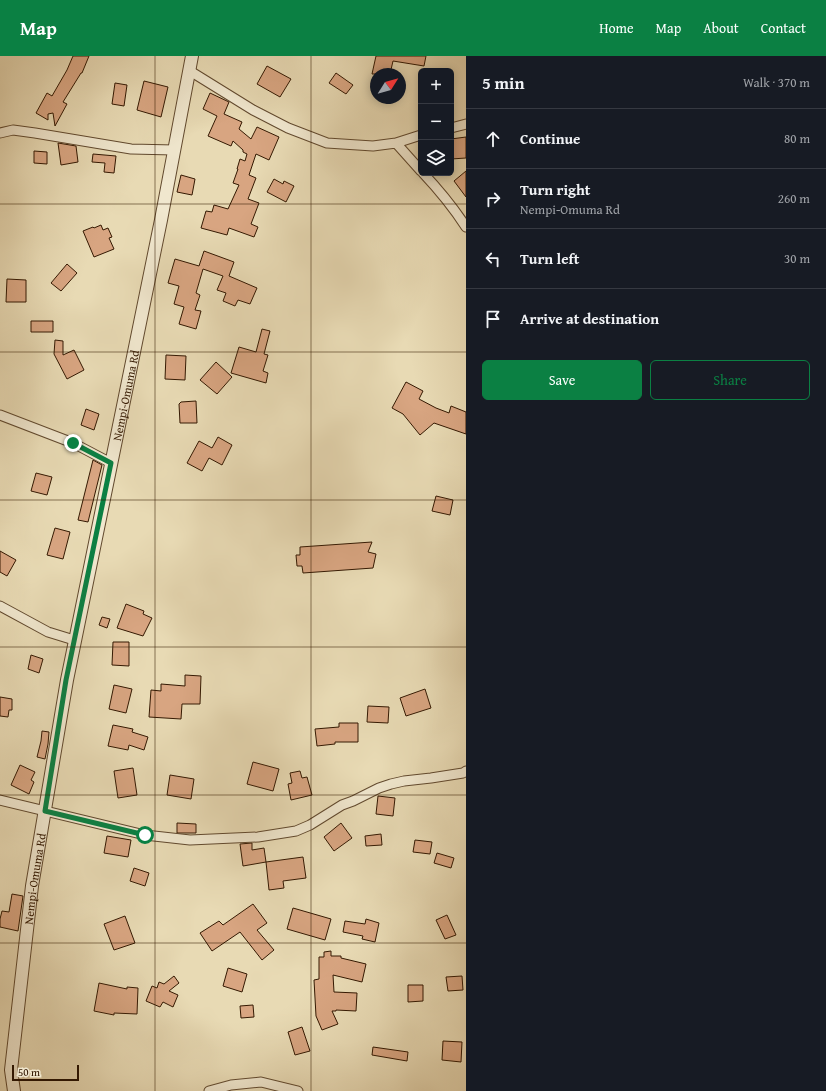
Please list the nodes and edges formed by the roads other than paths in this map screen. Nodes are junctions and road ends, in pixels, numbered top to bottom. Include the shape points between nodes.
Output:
1 (192, 56) edge
2 (190, 71) junction
3 (466, 124) edge
4 (454, 127) edge
5 (0, 133) edge
6 (418, 137) edge
7 (396, 143) junction
8 (174, 150) junction
9 (418, 168) edge
10 (426, 176) edge
11 (466, 227) edge
12 (0, 415) edge
13 (111, 463) junction
14 (0, 606) edge
15 (74, 640) junction
16 (466, 771) edge
17 (0, 800) edge
18 (45, 811) junction
19 (14, 1091) edge
20 (209, 1091) edge
21 (298, 1091) edge

1 - 2 street, Nempi-Omuma Rd
2 - 7 street via 288,128 327,143 373,146
2 - 8 street, Nempi-Omuma Rd
3 - 4 street
5 - 8 street via 13,130 131,148
6 - 7 street
7 - 9 street
8 - 13 street, Nempi-Omuma Rd
10 - 11 street
12 - 13 street via 73,443
13 - 15 street, Nempi-Omuma Rd
14 - 15 street via 48,632
15 - 18 street, Nempi-Omuma Rd
16 - 18 street via 391,784 342,805 300,829 258,837 190,840 145,835
17 - 18 street
18 - 19 street, Nempi-Omuma Rd via 32,886 11,1070
20 - 21 street via 231,1085 261,1082

